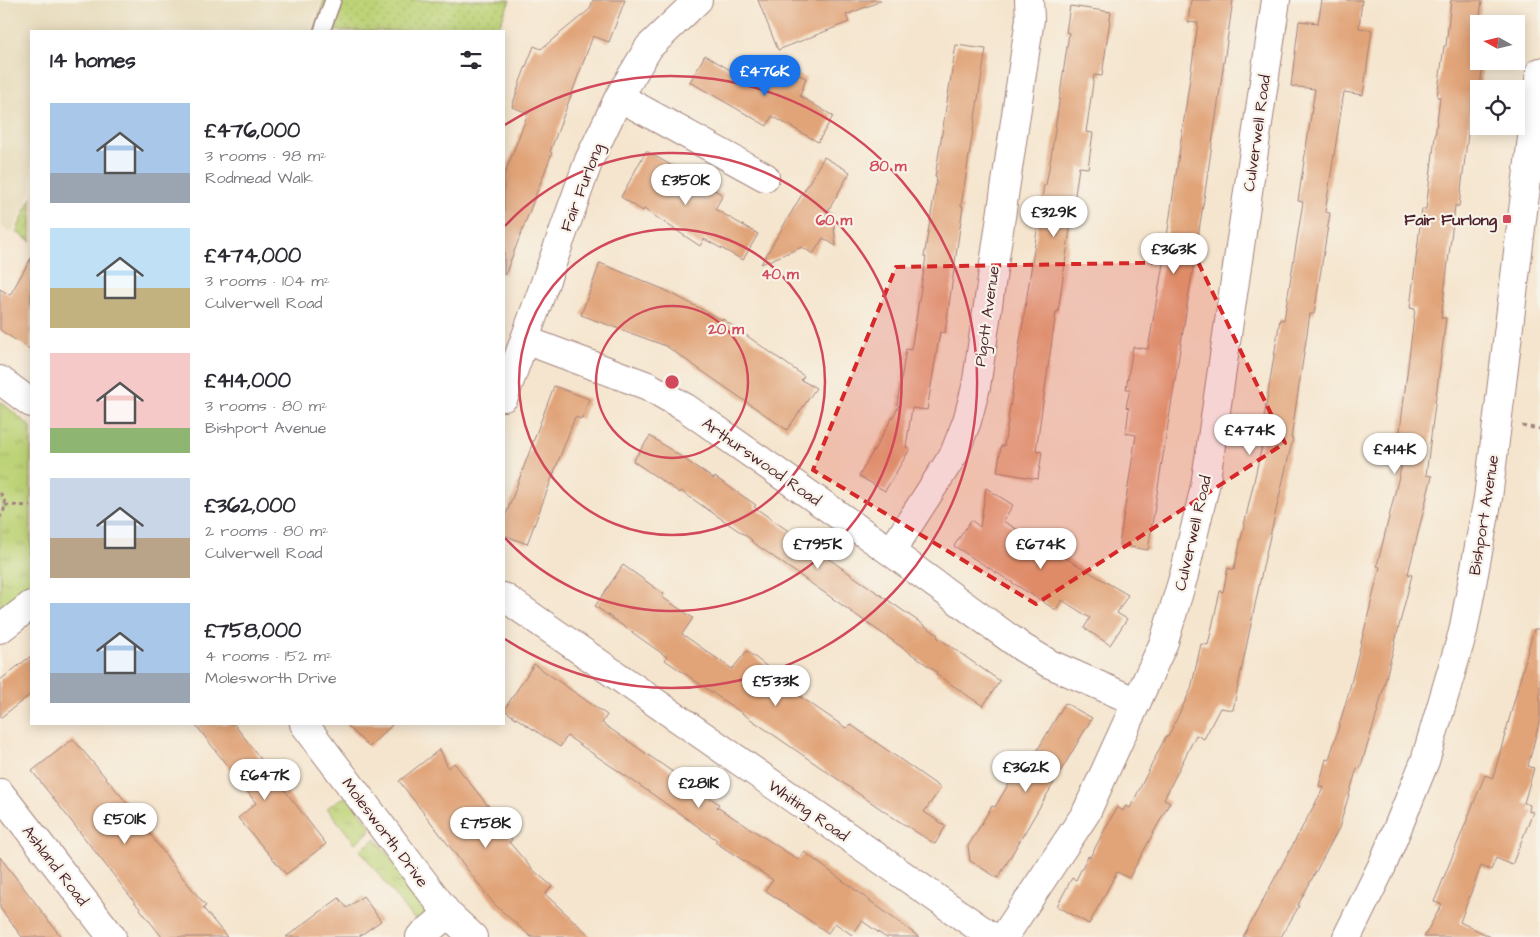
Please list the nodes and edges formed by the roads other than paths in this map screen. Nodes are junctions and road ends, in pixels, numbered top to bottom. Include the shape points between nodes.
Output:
1 (333, 0) edge
2 (698, 0) edge
3 (1029, 0) edge
4 (1276, 0) edge
5 (322, 30) edge
6 (1540, 72) edge
7 (619, 97) junction
8 (765, 177) dead end
9 (524, 340) junction
10 (0, 380) edge
11 (505, 394) edge
12 (30, 402) edge
13 (891, 552) junction
14 (505, 598) edge
15 (30, 606) edge
16 (0, 629) edge
17 (1137, 702) junction
18 (305, 725) edge
19 (0, 793) edge
20 (448, 914) junction
21 (112, 937) edge
22 (420, 937) edge
23 (473, 937) edge
24 (992, 937) edge
25 (1004, 937) edge
26 (1346, 937) edge

1 - 5 lane
2 - 7 street, Fair Furlong via 649,47
3 - 13 street, Pigott Avenue via 1030,19 970,412 954,454
4 - 17 street, Culverwell Road via 1205,486 1166,634
6 - 26 street, Bishport Avenue via 1488,498 1463,632 1426,761 1382,866
7 - 8 street
7 - 9 street, Fair Furlong via 589,160
9 - 11 street, Fair Furlong
9 - 13 street, Arthurswood Road via 648,386 686,408
10 - 12 street
13 - 17 street, Arthurswood Road via 1023,648 1050,664
14 - 24 street, Whiting Road
15 - 16 street
17 - 25 street, Culverwell Road via 1086,813
18 - 20 street, Molesworth Drive
19 - 21 street, Ashland Road
20 - 22 street
20 - 23 street, Molesworth Drive

